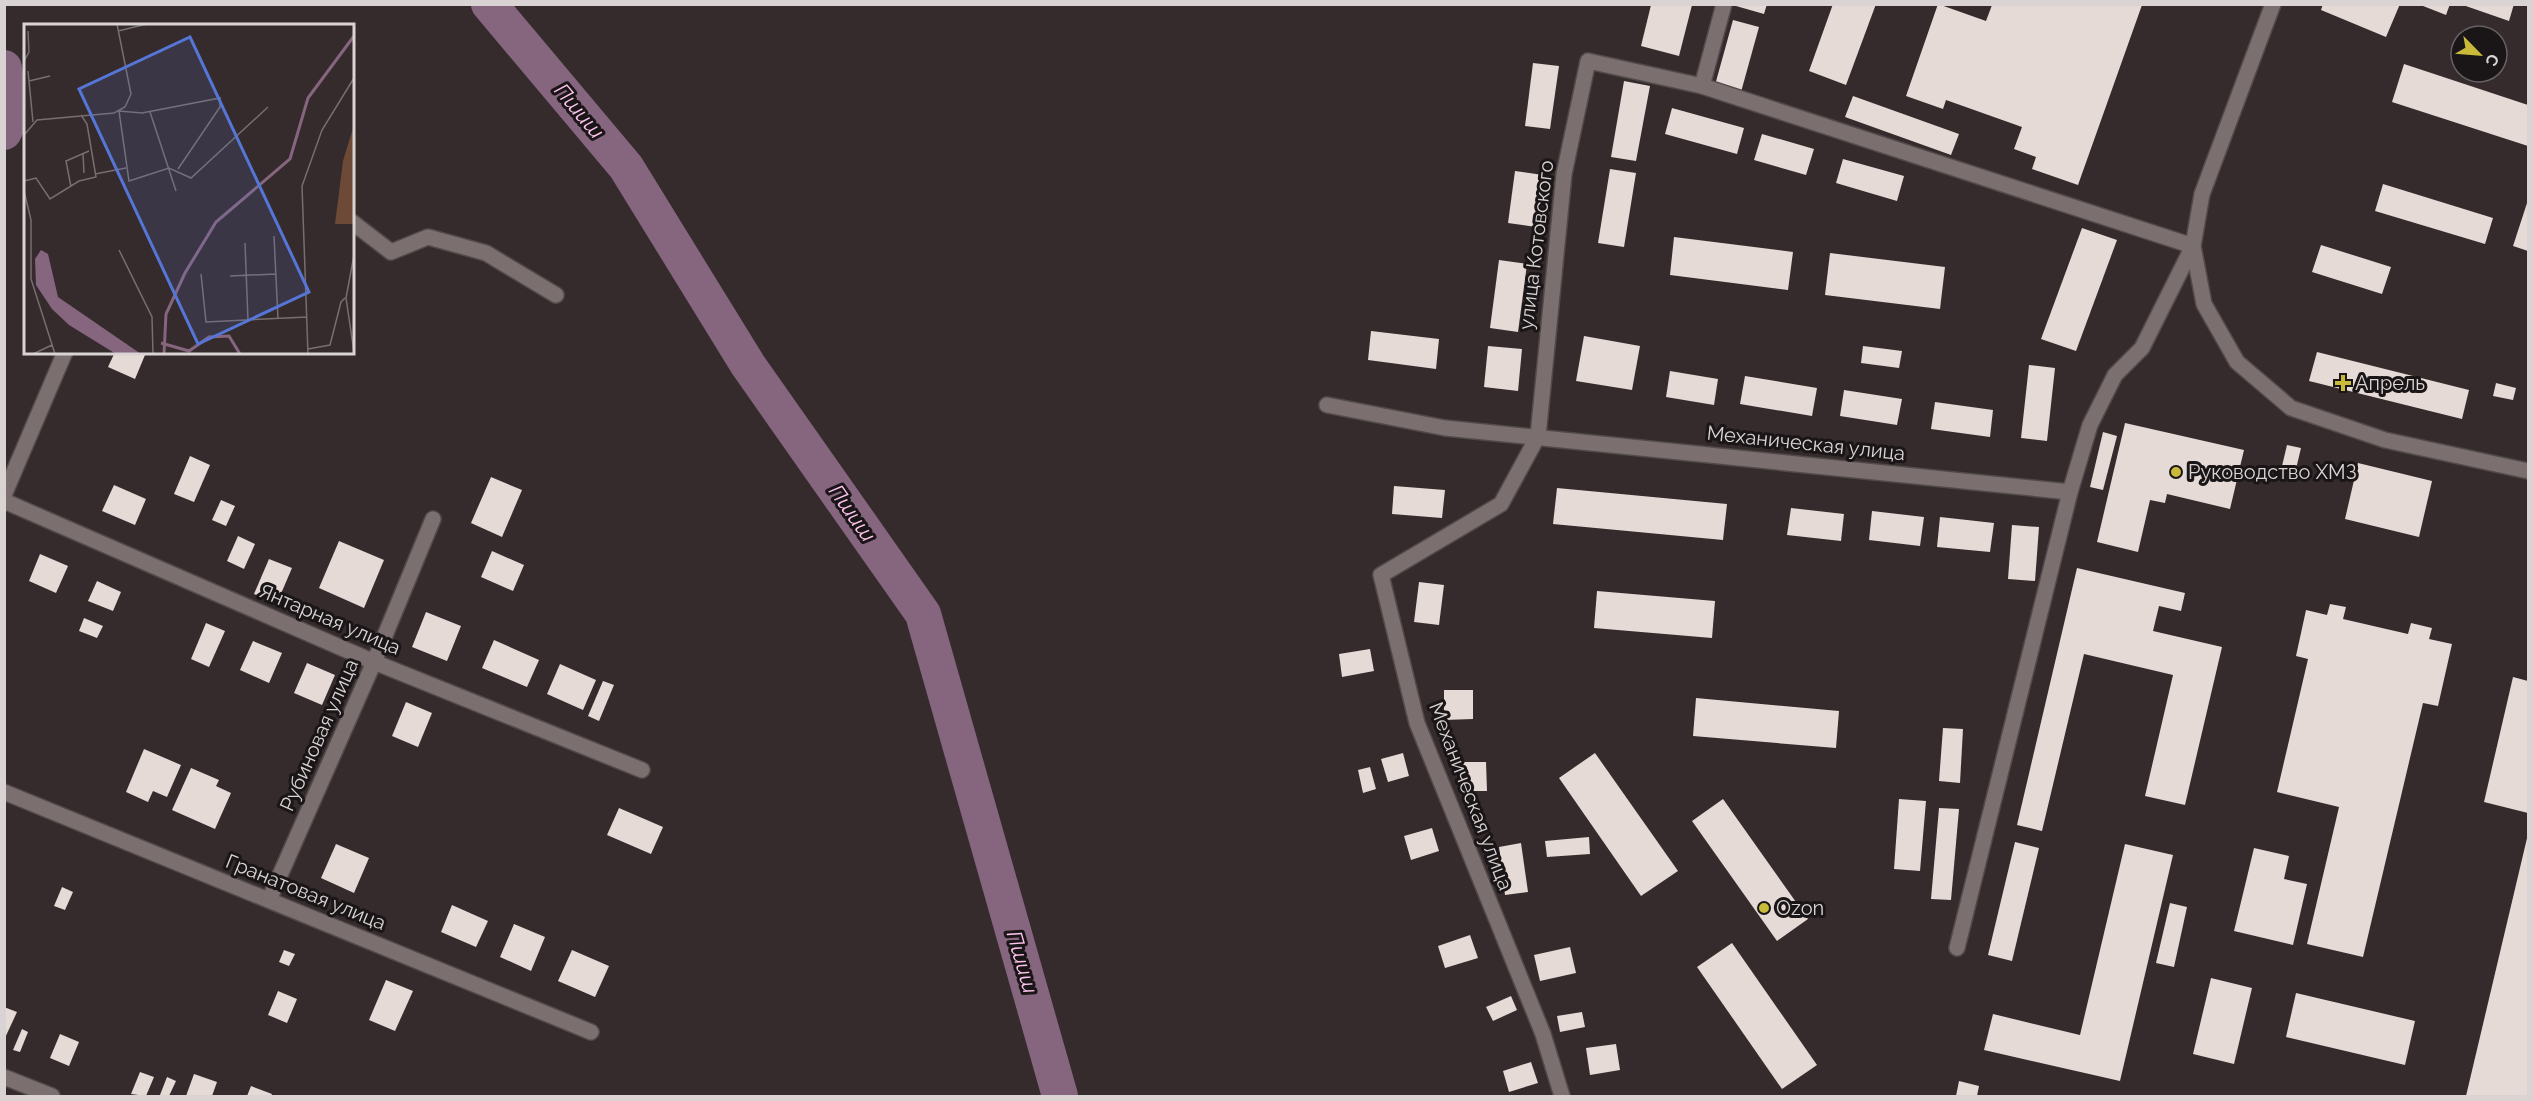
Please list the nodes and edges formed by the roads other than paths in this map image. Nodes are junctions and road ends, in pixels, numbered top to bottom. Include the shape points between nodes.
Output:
1 (1724, 4) edge
2 (2273, 4) edge
3 (1702, 86) junction
4 (354, 224) edge
5 (2193, 246) junction
6 (556, 295) dead end
7 (63, 354) edge
8 (1327, 405) dead end
9 (1538, 436) junction
10 (2529, 471) edge
11 (2070, 492) junction
12 (4, 495) edge
13 (4, 501) edge
14 (433, 519) dead end
15 (374, 662) junction
16 (642, 770) dead end
17 (4, 792) edge
18 (269, 900) junction
19 (1957, 948) dead end
20 (591, 1032) dead end
21 (4, 1077) edge
22 (52, 1096) edge
23 (1562, 1096) edge

1 - 3 street
2 - 5 street via 2202,194
3 - 5 street
3 - 9 street, улица Котовского via 1588,61 1564,174
4 - 6 street via 391,252 428,237 486,253
5 - 10 street via 2204,304 2237,362 2291,408 2385,440
5 - 11 street via 2142,348 2115,375 2090,425
7 - 12 street
8 - 9 street, Механическая улица via 1445,428
9 - 11 street, Механическая улица
9 - 23 street, Механическая улица via 1501,504 1381,575 1417,723 1543,1034
11 - 19 street
13 - 15 street, Янтарная улица
14 - 15 street, Рубиновая улица
15 - 16 street, Янтарная улица
15 - 18 street, Рубиновая улица
17 - 18 street, Гранатовая улица
18 - 20 street, Гранатовая улица
21 - 22 street

